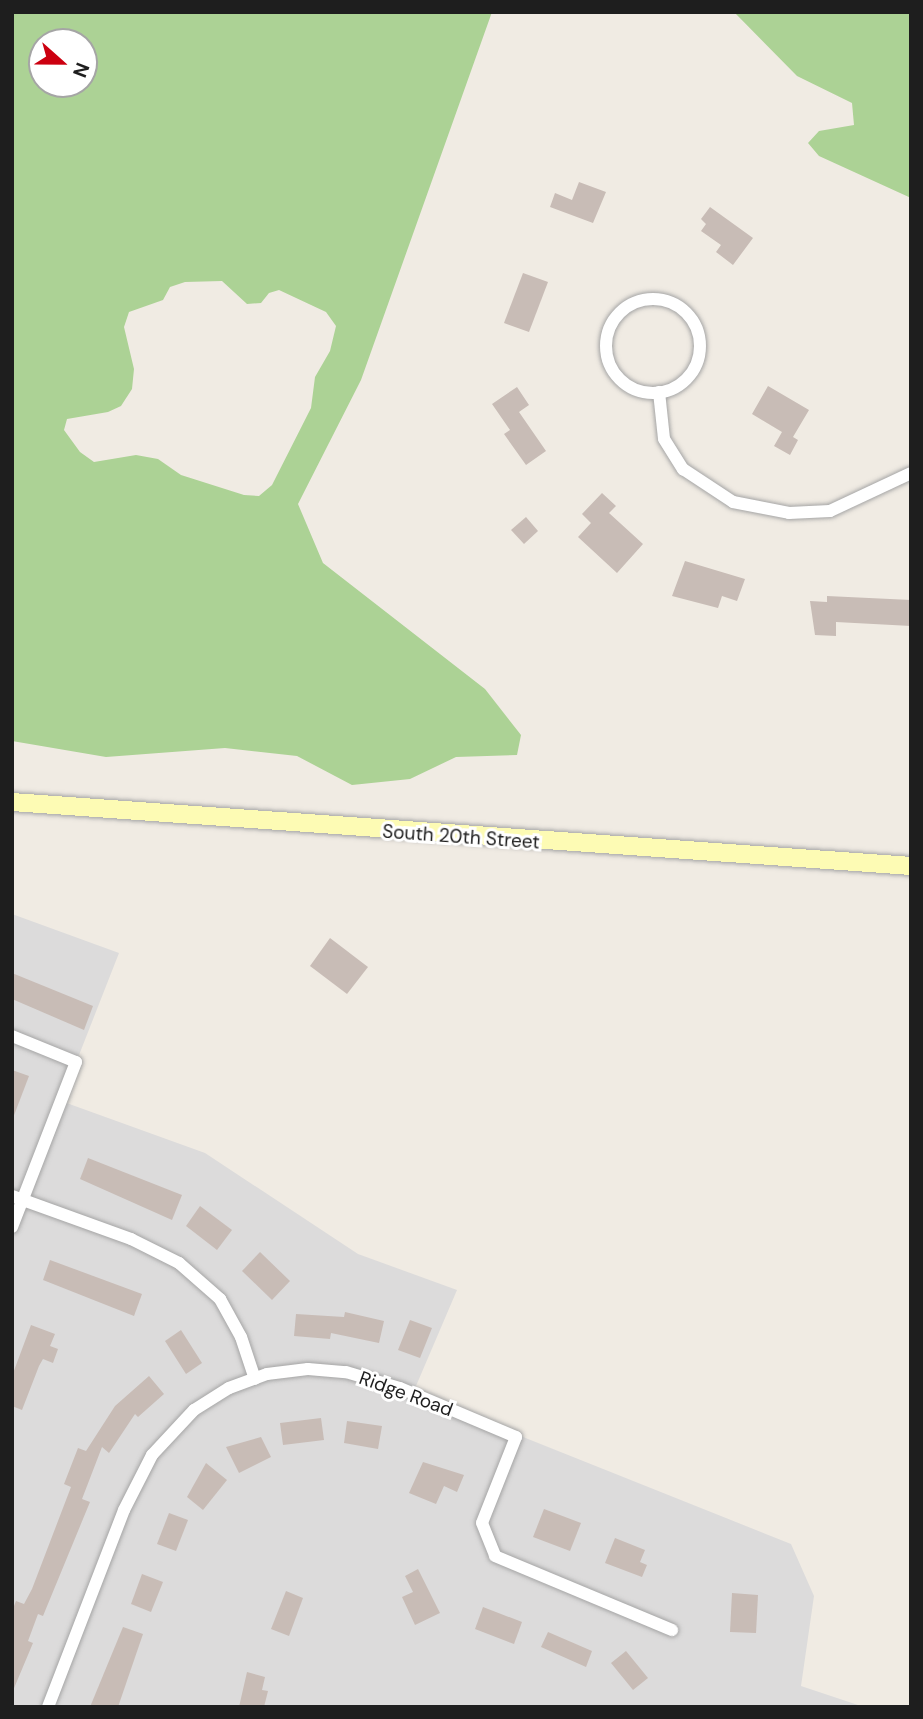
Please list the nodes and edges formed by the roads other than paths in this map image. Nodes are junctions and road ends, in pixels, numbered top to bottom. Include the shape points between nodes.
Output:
1 (659, 392) junction
2 (911, 473) edge
3 (12, 802) edge
4 (911, 866) edge
5 (12, 1036) edge
6 (18, 1198) edge
7 (12, 1227) edge
8 (254, 1379) junction
9 (672, 1630) dead end
10 (48, 1707) edge

1 - 1 street via 625,384 614,373 606,346 607,332 619,314 649,299 676,305 687,313 699,337 699,351 688,376
1 - 2 street via 664,439 683,469 733,502 789,513 830,511
3 - 4 main road, South 20th Street
5 - 6 street via 76,1062
6 - 7 street
6 - 8 street via 131,1239 179,1264 220,1299 241,1337
8 - 9 street, Ridge Road via 308,1369 346,1372 400,1388 516,1437 482,1523 495,1556
8 - 10 street, Ridge Road via 194,1410 152,1455 124,1510

